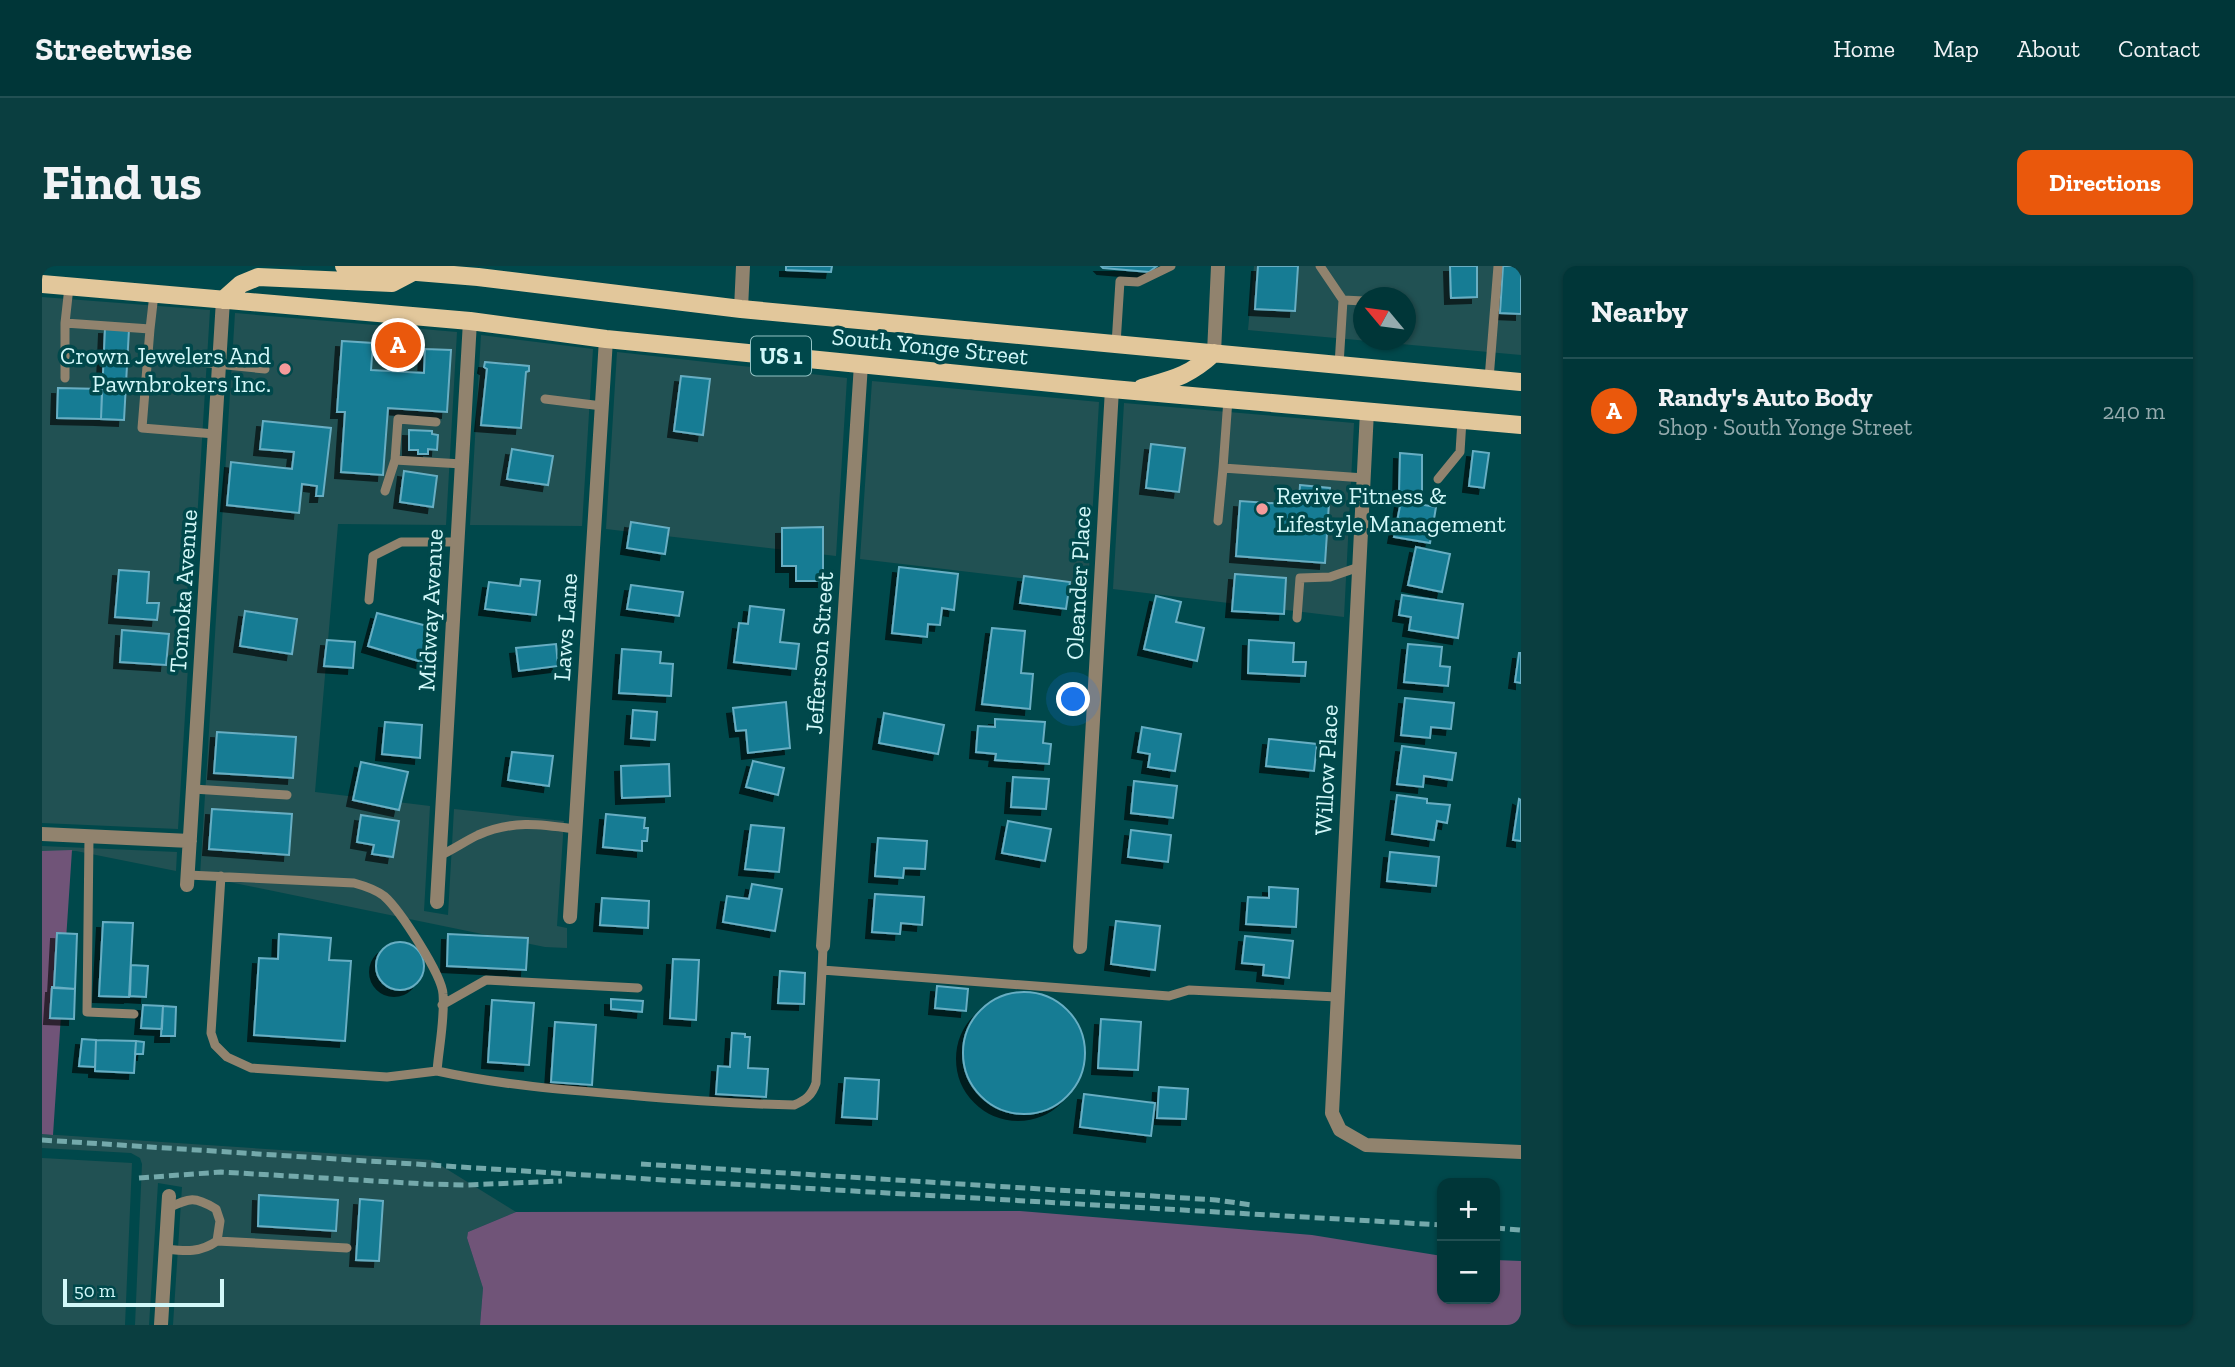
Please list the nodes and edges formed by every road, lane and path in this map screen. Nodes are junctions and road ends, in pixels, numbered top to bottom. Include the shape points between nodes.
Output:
1 (344, 266) edge
2 (743, 266) edge
3 (1171, 266) edge
4 (1217, 266) edge
5 (1320, 266) edge
6 (1498, 266) edge
7 (479, 271) edge
8 (413, 272) junction
9 (42, 284) edge
10 (69, 287) junction
11 (154, 294) junction
12 (223, 300) junction
13 (1343, 300) junction
14 (1353, 300) edge
15 (741, 309) junction
16 (470, 321) junction
17 (65, 323) junction
18 (150, 329) junction
19 (606, 339) junction
20 (1116, 344) junction
21 (1214, 353) junction
22 (147, 357) junction
23 (860, 363) junction
24 (219, 365) junction
25 (1339, 365) junction
26 (265, 369) dead end
27 (65, 378) dead end
28 (1489, 379) junction
29 (1521, 382) edge
30 (1112, 390) junction
31 (1132, 391) junction
32 (545, 399) dead end
33 (1228, 399) junction
34 (602, 406) junction
35 (1367, 411) junction
36 (1462, 420) junction
37 (436, 422) dead end
38 (1521, 425) edge
39 (215, 434) junction
40 (395, 460) junction
41 (462, 464) junction
42 (1223, 468) junction
43 (1364, 478) junction
44 (1438, 479) dead end
45 (385, 491) dead end
46 (1218, 521) dead end
47 (457, 542) junction
48 (1359, 568) junction
49 (369, 600) dead end
50 (1297, 618) dead end
51 (193, 789) junction
52 (288, 795) dead end
53 (575, 829) junction
54 (42, 834) edge
55 (89, 836) junction
56 (190, 841) junction
57 (439, 856) junction
58 (221, 876) junction
59 (188, 880) joint
60 (437, 902) dead end
61 (570, 917) dead end
62 (823, 946) joint
63 (1080, 947) dead end
64 (822, 970) junction
65 (638, 988) dead end
66 (1338, 997) junction
67 (442, 1005) junction
68 (134, 1014) dead end
69 (437, 1071) junction
70 (1521, 1152) edge
71 (168, 1202) joint
72 (217, 1241) junction
73 (347, 1248) dead end
74 (165, 1250) junction
75 (161, 1325) edge

1 - 8 main road, South Yonge Street / US 1
2 - 15 street
3 - 20 lane via 1138,282 1120,281
4 - 21 street
5 - 13 lane
6 - 28 lane
7 - 8 main road, South Yonge Street / US 1
7 - 15 main road, South Yonge Street / US 1
8 - 12 main road via 392,283 258,277
9 - 10 main road, South Yonge Street / US 1
10 - 11 main road, South Yonge Street / US 1
10 - 17 lane
11 - 12 main road, South Yonge Street / US 1
11 - 18 lane
12 - 16 main road, South Yonge Street / US 1
12 - 24 street, Tomoka Avenue
13 - 14 lane
13 - 25 lane
15 - 20 main road, South Yonge Street / US 1
16 - 19 main road, South Yonge Street / US 1
16 - 41 street, Midway Avenue
17 - 18 lane
17 - 27 lane
18 - 22 lane
19 - 23 main road, South Yonge Street / US 1
19 - 34 street, Laws Lane
20 - 21 main road, South Yonge Street / US 1
21 - 25 main road, South Yonge Street / US 1
21 - 31 main road via 1183,377
22 - 24 lane
22 - 39 lane via 142,428
23 - 30 main road, South Yonge Street / US 1
23 - 62 street, Jefferson Street
24 - 26 lane
24 - 39 street, Tomoka Avenue
25 - 28 main road, South Yonge Street / US 1
28 - 29 main road, South Yonge Street / US 1
30 - 31 main road, South Yonge Street / US 1
30 - 63 street, Oleander Place
31 - 33 main road, South Yonge Street / US 1
32 - 34 lane
33 - 35 main road, South Yonge Street / US 1
33 - 42 lane
34 - 53 street, Laws Lane
35 - 36 main road, South Yonge Street / US 1
35 - 43 street, Willow Place
36 - 38 main road, South Yonge Street / US 1
36 - 44 lane via 1460,452
37 - 40 lane via 398,419
39 - 51 street, Tomoka Avenue
40 - 41 lane
40 - 45 lane
41 - 47 street, Midway Avenue
42 - 43 lane
42 - 46 lane
43 - 48 street, Willow Place
47 - 49 lane via 401,542 373,556
47 - 57 street, Midway Avenue
48 - 50 lane via 1330,577 1300,578
48 - 66 street, Willow Place
51 - 52 lane
51 - 56 street, Tomoka Avenue
53 - 57 lane via 525,823 502,826
53 - 61 street, Laws Lane
54 - 55 street
55 - 56 street
55 - 68 lane via 87,1012
56 - 59 street, Tomoka Avenue
57 - 60 street, Midway Avenue
58 - 59 lane
58 - 67 lane via 370,887 401,916 439,977
58 - 69 lane via 211,1034 227,1057 251,1068 359,1076
62 - 64 lane
64 - 66 lane via 1169,996 1189,990
64 - 69 lane via 816,1083 813,1093 794,1105 529,1087
65 - 67 lane via 486,980
66 - 70 street, Willow Place via 1332,1113 1340,1130 1366,1145
67 - 69 lane
71 - 72 lane via 200,1199 216,1209 220,1221
71 - 74 street
72 - 73 lane
72 - 74 lane via 192,1252
74 - 75 street

